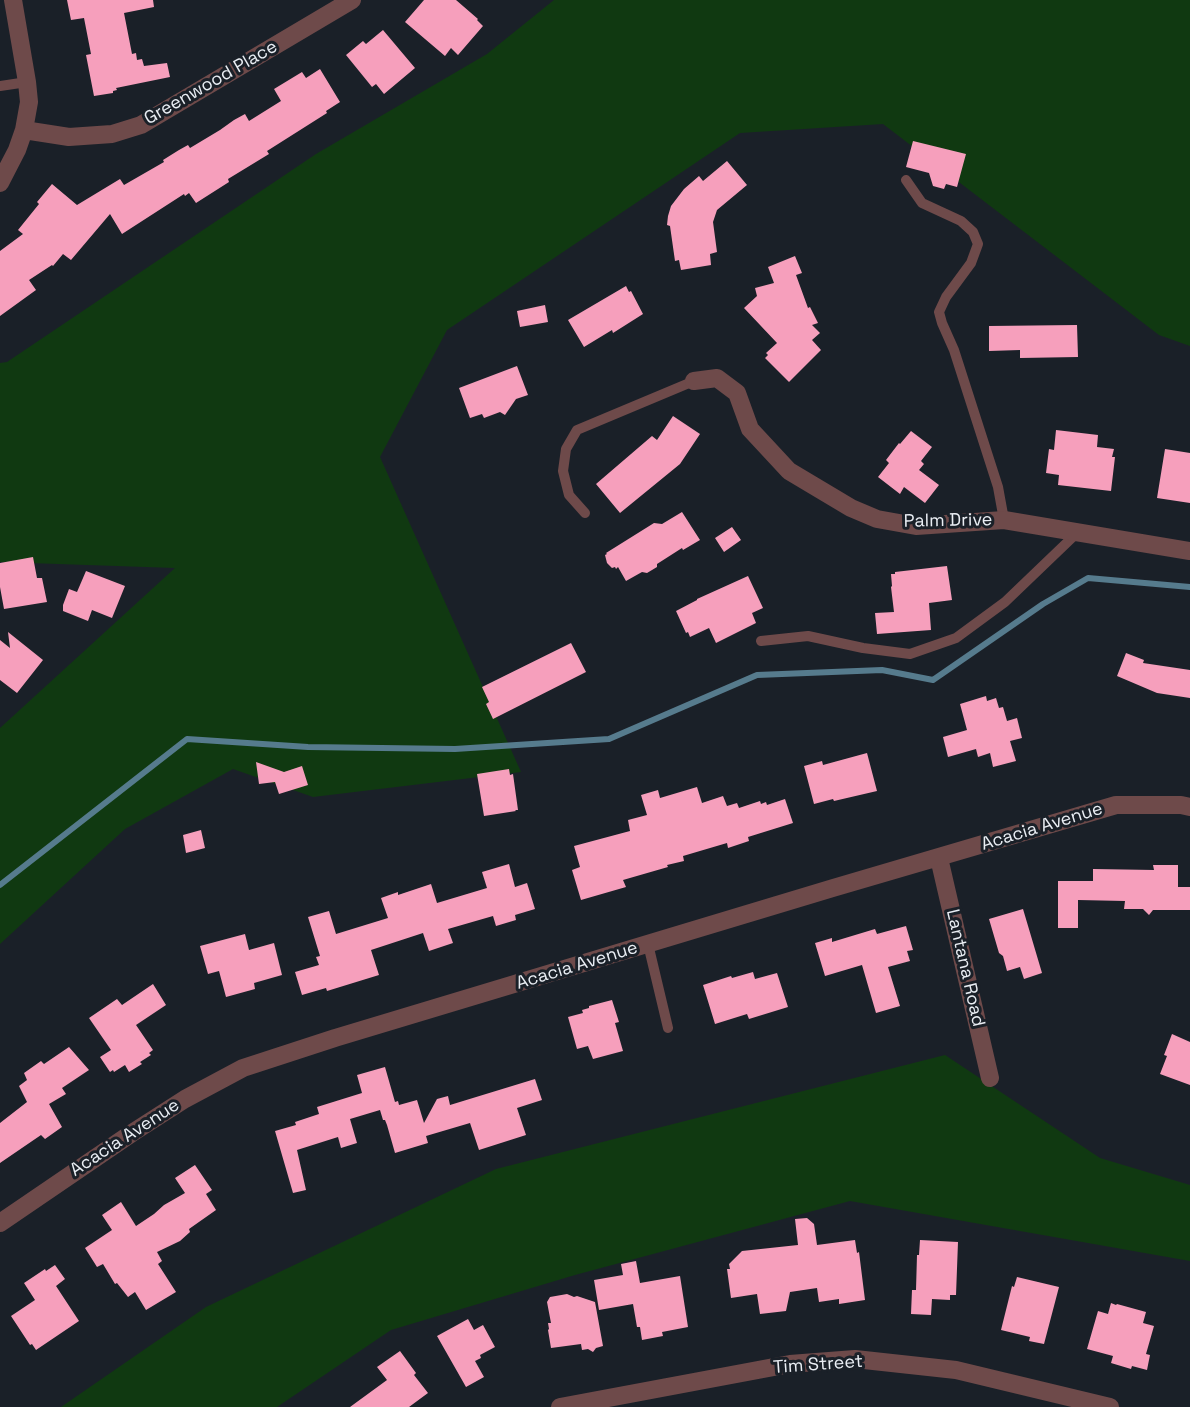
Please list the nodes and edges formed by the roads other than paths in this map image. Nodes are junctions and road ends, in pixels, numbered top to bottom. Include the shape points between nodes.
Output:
1 (13, 0) edge
2 (352, 0) edge
3 (27, 82) junction
4 (0, 86) edge
5 (24, 130) junction
6 (906, 180) dead end
7 (0, 183) edge
8 (694, 381) joint
9 (585, 513) dead end
10 (1004, 520) junction
11 (1078, 532) junction
12 (1190, 551) edge
13 (761, 641) dead end
14 (1190, 807) edge
15 (939, 858) junction
16 (648, 944) junction
17 (668, 1028) dead end
18 (990, 1078) dead end
19 (0, 1222) edge
20 (560, 1407) edge
21 (1110, 1407) edge

1 - 3 street
2 - 5 street, Greenwood Place via 141,125 112,134 69,137
3 - 4 lane
3 - 5 street via 29,102
5 - 7 street
6 - 10 lane via 922,202 973,231 978,244 939,312 998,487
8 - 9 lane via 577,430 566,449 563,471 569,495
8 - 10 street, Palm Drive via 717,378 737,393 750,429 789,471 851,508 877,519 916,526
10 - 11 street, Palm Drive
11 - 12 street, Palm Drive
11 - 13 lane via 1005,602 956,638 938,645 910,654 808,636
14 - 15 street, Acacia Avenue via 1116,805
15 - 16 street, Acacia Avenue
15 - 18 street, Lantana Road
16 - 17 lane
16 - 19 street, Acacia Avenue via 243,1068 132,1133
20 - 21 street, Tim Street via 790,1364 855,1359 956,1370

